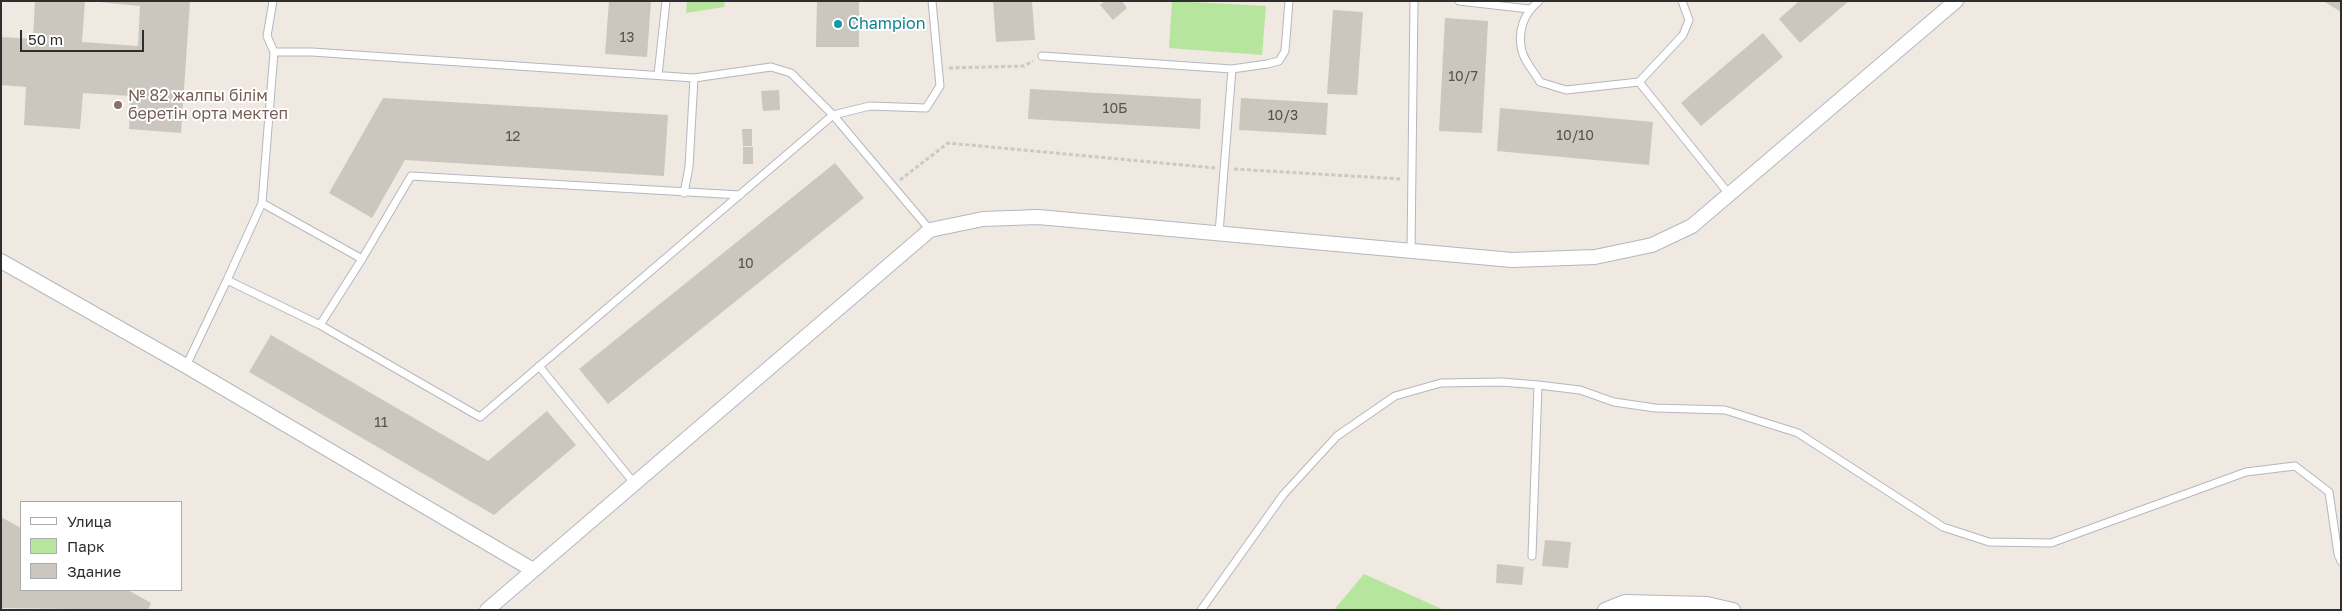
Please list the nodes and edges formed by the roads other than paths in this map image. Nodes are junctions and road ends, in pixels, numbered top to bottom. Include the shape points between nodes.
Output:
1 (273, 1) edge
2 (666, 1) edge
3 (932, 1) edge
4 (1289, 1) edge
5 (1414, 1) edge
6 (1459, 1) edge
7 (1539, 1) edge
8 (1682, 1) edge
9 (1956, 1) edge
10 (1529, 9) junction
11 (274, 52) junction
12 (1042, 56) road end
13 (1232, 69) junction
14 (658, 75) junction
15 (694, 78) junction
16 (1639, 82) junction
17 (833, 115) junction
18 (684, 193) junction
19 (1729, 194) junction
20 (740, 195) junction
21 (262, 202) junction
22 (930, 230) junction
23 (1219, 233) junction
24 (1411, 251) junction
25 (362, 259) junction
26 (1, 261) edge
27 (227, 280) junction
28 (320, 325) junction
29 (186, 366) junction
30 (540, 366) junction
31 (1538, 385) junction
32 (634, 484) junction
33 (1532, 556) dead end
34 (2341, 561) edge
35 (533, 570) junction
36 (487, 610) edge
37 (1201, 610) edge
38 (1605, 610) edge
39 (1733, 610) edge

1 - 11 lane via 267,36
2 - 14 lane
3 - 17 lane via 940,86 926,108 870,106
4 - 13 lane via 1285,51 1279,61
5 - 24 lane
6 - 10 lane
7 - 10 lane
8 - 16 lane via 1688,20 1683,35
9 - 19 street
10 - 16 lane via 1521,23 1522,52 1540,82 1566,90
11 - 14 lane
11 - 21 lane
12 - 13 lane
13 - 23 lane
14 - 15 lane
15 - 17 lane via 771,67 791,74
15 - 18 lane via 689,168
16 - 19 lane
17 - 20 lane
17 - 22 lane
18 - 20 lane
18 - 25 lane via 411,176
19 - 24 street via 1692,226 1652,245 1595,257 1512,260
20 - 30 lane
21 - 25 lane
21 - 27 lane
22 - 23 street via 984,219 1038,217
22 - 32 street
23 - 24 street
25 - 28 lane
26 - 29 street
27 - 28 lane
27 - 29 lane
28 - 30 lane via 480,417
29 - 35 street
30 - 32 lane
31 - 33 lane
31 - 34 lane via 1580,390 1614,402 1655,408 1726,410 1798,433 1943,527 1989,542 2051,544 2246,472 2295,466 2329,492
31 - 37 lane via 1441,383 1395,396 1337,436 1283,495
32 - 35 street
35 - 36 street
38 - 39 street via 1625,602 1707,604

